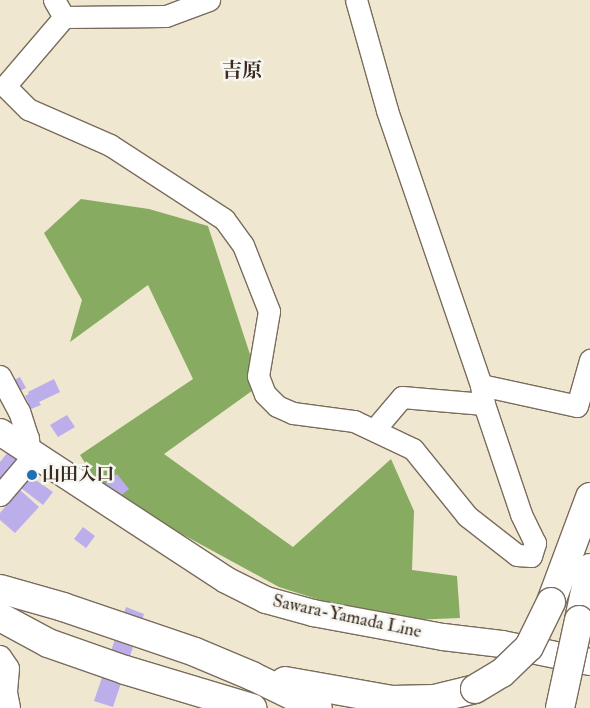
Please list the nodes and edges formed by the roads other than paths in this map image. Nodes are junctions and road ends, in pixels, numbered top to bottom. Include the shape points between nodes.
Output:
1 (209, 0) edge
2 (356, 0) edge
3 (59, 8) edge
4 (590, 360) edge
5 (0, 376) edge
6 (482, 394) junction
7 (374, 430) junction
8 (0, 432) edge
9 (32, 453) junction
10 (0, 495) edge
11 (590, 497) edge
12 (590, 568) edge
13 (0, 589) edge
14 (0, 617) edge
15 (0, 656) edge
16 (590, 662) edge
17 (252, 676) junction
18 (242, 705) edge
19 (9, 708) edge
20 (318, 708) edge
21 (560, 708) edge

1 - 3 street via 166,16
2 - 6 street via 387,110
3 - 7 street via 5,86 28,110 110,145 224,219 243,245 269,311 258,376 265,394 277,406 293,413 354,421
4 - 6 street via 576,406
5 - 9 street via 19,411
6 - 7 street via 402,397
6 - 7 street via 521,514 535,543 531,556 517,555 467,516 413,449
8 - 9 main road, Sawara-Yamada Line
9 - 10 street
9 - 16 main road, Sawara-Yamada Line via 226,580 266,600 322,615 502,644
11 - 17 highway, bridge via 551,602 529,647 502,673 475,688 434,699 392,700
12 - 21 highway, bridge
13 - 17 highway via 195,652
14 - 18 highway via 48,643
15 - 19 street via 8,668 6,692
17 - 20 highway

